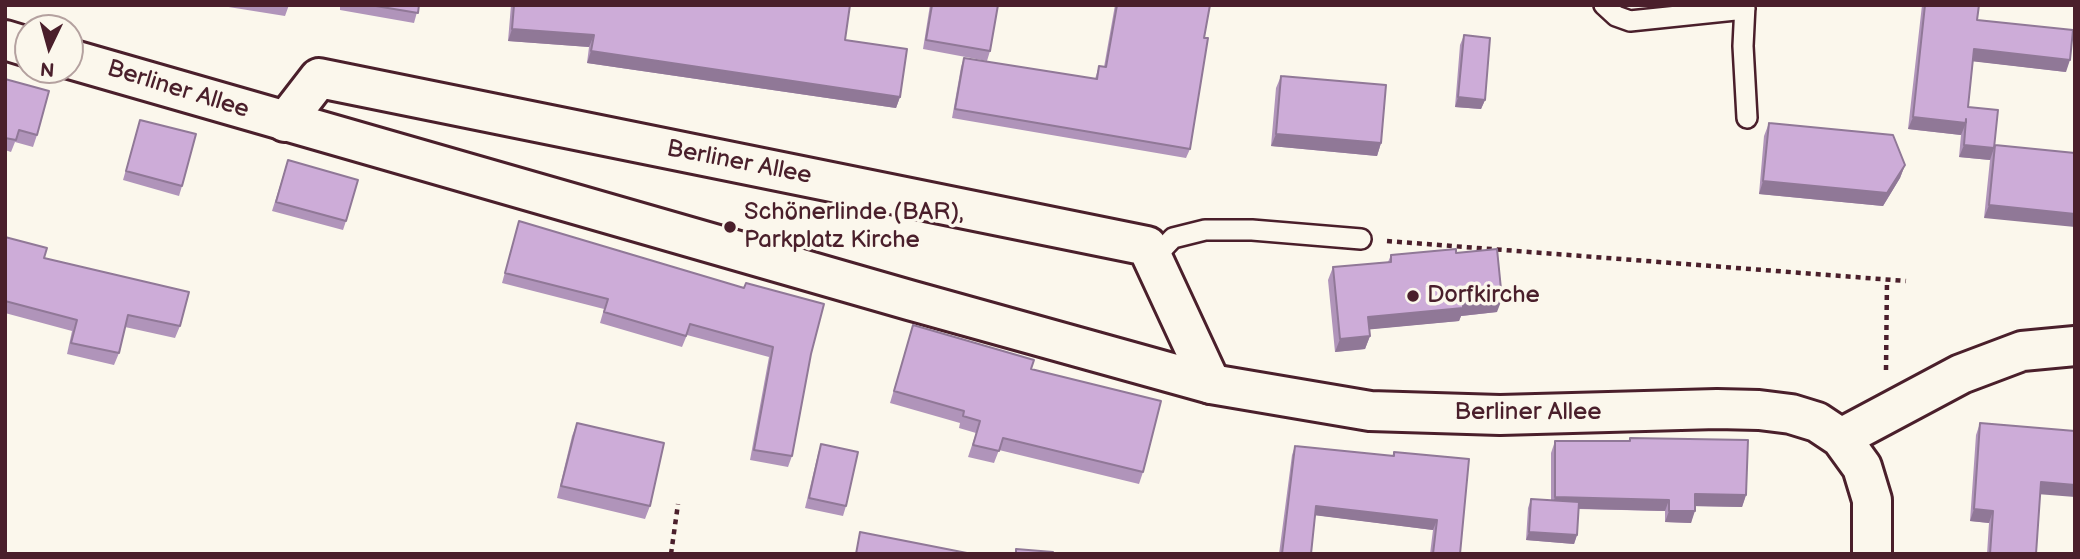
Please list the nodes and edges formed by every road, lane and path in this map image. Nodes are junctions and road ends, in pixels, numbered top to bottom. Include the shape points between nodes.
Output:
1 (1604, 5) edge
2 (1745, 7) edge
3 (84, 63) edge
4 (1747, 118) dead end
5 (285, 122) junction
6 (1361, 239) joint
7 (1153, 259) junction
8 (1887, 280) junction
9 (1906, 281) dead end
10 (2075, 346) edge
11 (1886, 370) dead end
12 (1211, 384) junction
13 (1841, 438) junction
14 (678, 504) dead end
15 (671, 554) edge
16 (1872, 554) edge

1 - 2 lane via 1630,21
2 - 4 lane
3 - 5 main road, Berliner Allee
5 - 7 main road, Berliner Allee via 319,78 1147,246
5 - 12 main road, Berliner Allee
6 - 7 lane via 1205,230 1172,238
6 - 8 path
7 - 12 main road
8 - 9 path
8 - 11 path
10 - 13 main road via 2022,351 1961,374
12 - 13 main road, Berliner Allee via 1370,411 1512,415 1759,410 1816,422
13 - 16 main road via 1862,467 1871,500
14 - 15 path

